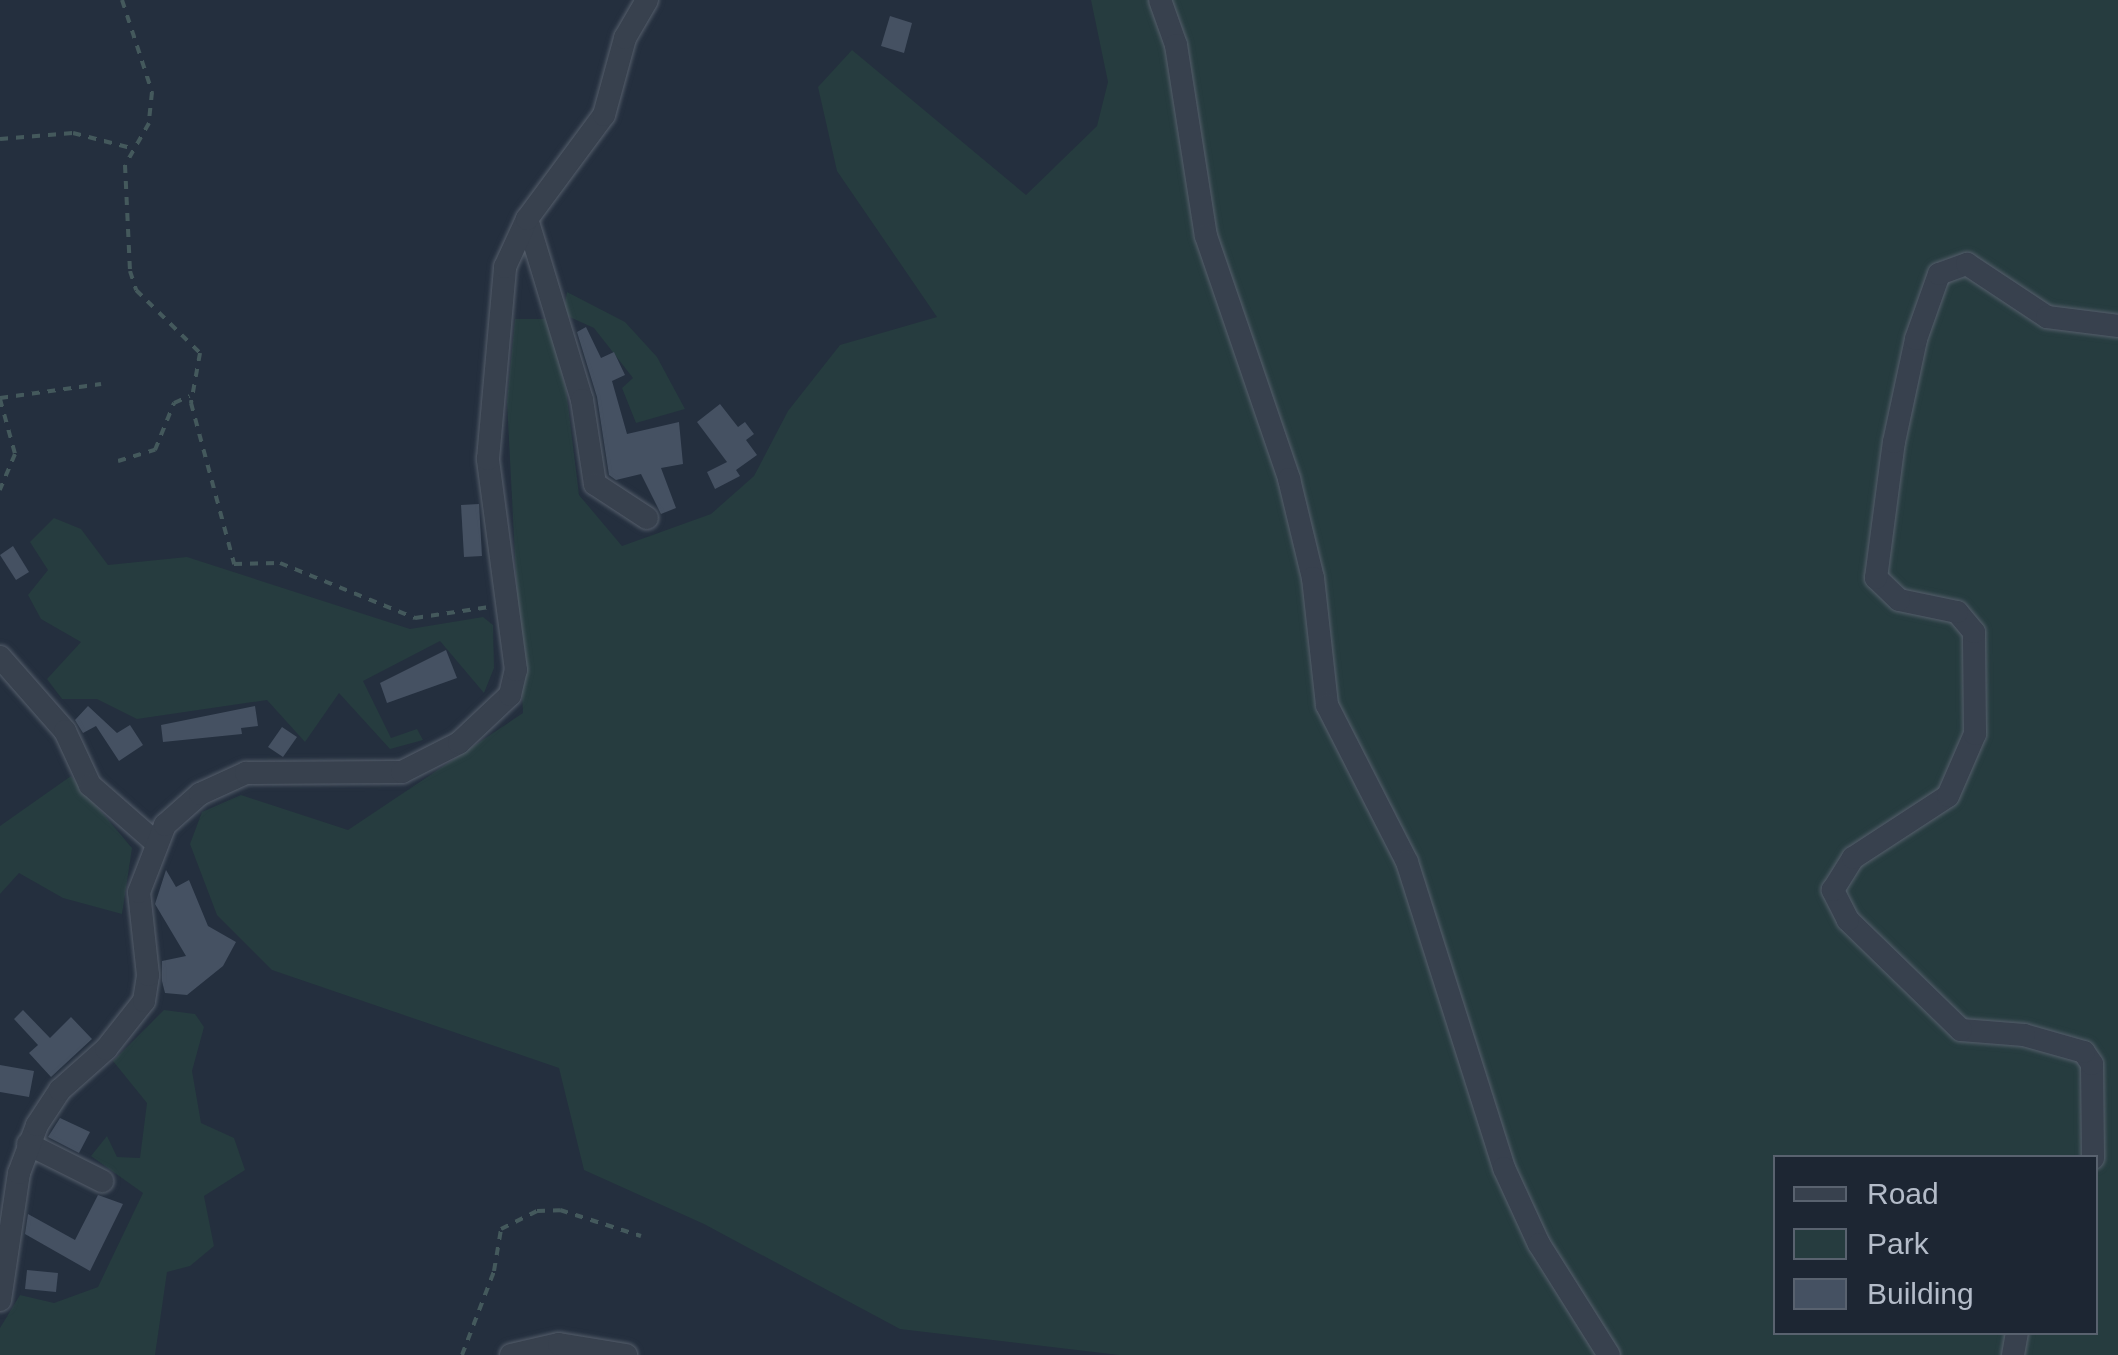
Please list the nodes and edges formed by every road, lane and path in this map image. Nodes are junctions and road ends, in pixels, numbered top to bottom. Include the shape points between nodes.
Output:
1 (122, 0) edge
2 (647, 0) edge
3 (1160, 0) edge
4 (0, 139) edge
5 (131, 148) junction
6 (527, 219) junction
7 (2118, 326) edge
8 (100, 384) dead end
9 (190, 396) junction
10 (0, 399) edge
11 (118, 461) dead end
12 (0, 490) edge
13 (647, 518) dead end
14 (508, 603) junction
15 (0, 657) edge
16 (154, 840) junction
17 (28, 1144) junction
18 (2093, 1155) edge
19 (102, 1181) dead end
20 (641, 1236) dead end
21 (0, 1300) edge
22 (462, 1355) edge
23 (511, 1355) edge
24 (626, 1355) edge
25 (1609, 1355) edge

1 - 5 path via 152,92 149,123
2 - 6 street via 625,38 604,116
3 - 25 street via 1176,45 1206,236 1289,479 1313,578 1327,704 1408,862 1504,1168 1539,1244
4 - 5 path via 73,134
5 - 9 path via 124,192 130,271 136,290 200,353
6 - 13 street via 582,400 594,484
6 - 14 street via 511,246 497,314 488,459
7 - 18 street via 2046,318 1968,264 1939,274 1916,339 1894,442 1876,578 1899,600 1957,612 1974,632 1975,734 1948,796 1853,858 1833,890 1848,920 1960,1030 2024,1035 2084,1052 2092,1064
8 - 10 path
9 - 11 path via 174,403 156,450
9 - 14 path via 234,564 280,563 416,618
10 - 12 path via 15,454
14 - 16 street via 514,682 499,711 459,743 402,772 246,773 200,794
15 - 16 street via 65,731 90,784
16 - 17 street via 139,892 148,975 144,1002 49,1104
17 - 19 street
17 - 21 street
20 - 22 path via 560,1210 537,1212 501,1229 494,1272
23 - 24 street via 558,1344 592,1344

